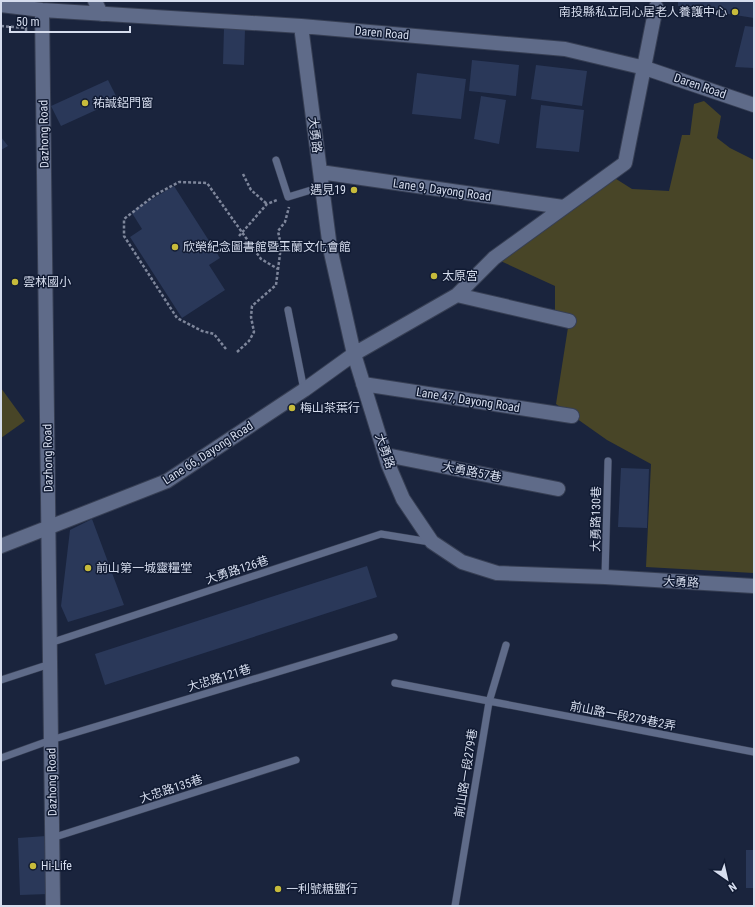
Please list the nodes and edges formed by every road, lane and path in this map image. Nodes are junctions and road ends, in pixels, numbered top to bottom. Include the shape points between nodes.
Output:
1 (95, 1) edge
2 (656, 4) edge
3 (1, 5) edge
4 (42, 10) junction
5 (101, 14) junction
6 (301, 26) junction
7 (645, 68) junction
8 (754, 105) edge
9 (276, 160) dead end
10 (320, 172) junction
11 (243, 174) dead end
12 (321, 187) junction
13 (288, 196) junction
14 (267, 204) junction
15 (563, 207) junction
16 (242, 232) junction
17 (239, 236) dead end
18 (278, 269) junction
19 (457, 295) junction
20 (288, 310) dead end
21 (569, 321) dead end
22 (226, 349) dead end
23 (237, 352) dead end
24 (354, 354) junction
25 (363, 384) junction
26 (304, 390) junction
27 (572, 416) dead end
28 (386, 455) junction
29 (608, 462) dead end
30 (558, 489) dead end
31 (49, 529) junction
32 (432, 542) junction
33 (1, 546) edge
34 (605, 577) junction
35 (754, 586) edge
36 (394, 637) dead end
37 (50, 642) junction
38 (506, 645) dead end
39 (50, 664) junction
40 (1, 680) edge
41 (395, 683) dead end
42 (489, 702) junction
43 (51, 740) junction
44 (754, 752) edge
45 (1, 758) edge
46 (296, 760) dead end
47 (52, 838) junction
48 (53, 906) edge
49 (455, 906) edge

1 - 5 street
2 - 7 street, Lane 66, Dayong Road
3 - 4 street, Daren Road
4 - 5 street, Daren Road
4 - 31 street, Dazhong Road
5 - 6 street, Daren Road
6 - 7 street, Daren Road via 565,49
6 - 10 street, 大勇路
7 - 8 street, Daren Road
7 - 15 street, Lane 66, Dayong Road via 625,164
9 - 13 lane
10 - 12 street, 大勇路
10 - 15 street, Lane 9, Dayong Road
11 - 14 path via 251,190
12 - 13 lane
12 - 24 street, 大勇路 via 330,248
13 - 14 path
13 - 18 path via 289,212 278,231 281,246
14 - 16 path
15 - 19 street, Lane 66, Dayong Road via 494,258
16 - 17 path
16 - 18 path via 261,259
16 - 22 path via 207,183 179,182 155,195 124,219 124,236 177,318 202,331 214,334
18 - 23 path via 276,285 252,306 250,317 254,332 249,341
19 - 21 street
19 - 24 street, Lane 66, Dayong Road
20 - 26 lane
24 - 25 street, 大勇路
24 - 26 street, Lane 66, Dayong Road
25 - 27 street, Lane 47, Dayong Road
25 - 28 street, 大勇路
26 - 31 street, Lane 66, Dayong Road via 167,481
28 - 30 street, 大勇路57巷
28 - 32 street, 大勇路 via 404,499
29 - 34 lane, 大勇路130巷
31 - 33 street, Lane 66, Dayong Road
31 - 37 street, Dazhong Road
32 - 34 street, 大勇路 via 462,562 497,573
32 - 37 lane, 大勇路126巷 via 381,534
34 - 35 street, 大勇路
36 - 43 lane, 大忠路121巷
37 - 39 street, Dazhong Road
38 - 42 lane, 前山路一段279巷
39 - 40 lane
39 - 43 street, Dazhong Road
41 - 42 lane, 前山路一段279巷2弄
42 - 44 lane, 前山路一段279巷2弄
42 - 49 lane, 前山路一段279巷
43 - 45 lane, 大忠路121巷
43 - 47 street, Dazhong Road
46 - 47 lane, 大忠路135巷
47 - 48 street, Dazhong Road

